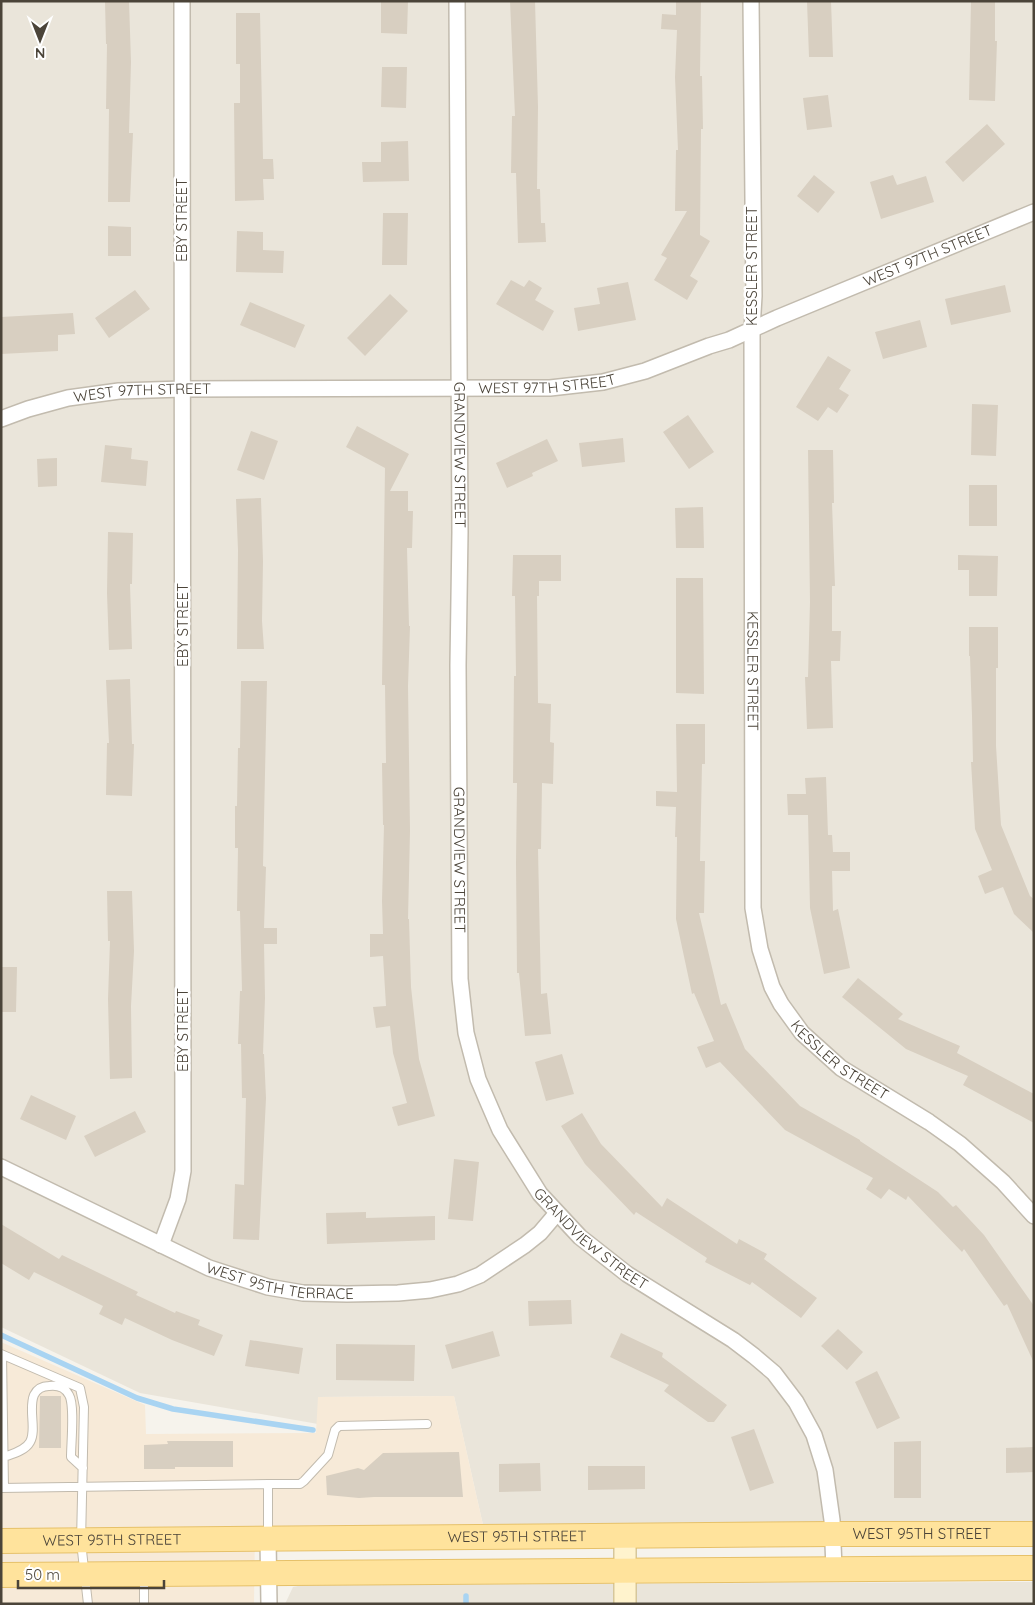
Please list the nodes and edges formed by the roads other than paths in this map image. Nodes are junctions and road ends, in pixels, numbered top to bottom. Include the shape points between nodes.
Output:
1 (182, 1) edge
2 (457, 1) edge
3 (751, 1) edge
4 (1034, 212) edge
5 (752, 329) junction
6 (183, 389) junction
7 (459, 389) junction
8 (1, 419) edge
9 (1, 1167) edge
10 (556, 1213) junction
11 (1034, 1216) edge
12 (161, 1245) junction
13 (1, 1354) edge
14 (427, 1424) dead end
15 (4, 1457) junction
16 (83, 1468) junction
17 (268, 1484) junction
18 (83, 1487) junction
19 (3, 1488) edge
20 (833, 1534) junction
21 (1034, 1534) edge
22 (625, 1537) junction
23 (268, 1539) junction
24 (1, 1541) edge
25 (81, 1542) junction
26 (834, 1568) junction
27 (1034, 1568) edge
28 (625, 1570) junction
29 (269, 1573) junction
30 (85, 1574) junction
31 (144, 1574) junction
32 (1, 1575) edge
33 (88, 1604) edge
34 (144, 1604) edge
35 (269, 1604) edge
36 (625, 1604) edge

1 - 6 street, EBY STREET
2 - 7 street, GRANDVIEW STREET
3 - 5 street, KESSLER STREET
4 - 5 street, WEST 97TH STREET
5 - 7 street, WEST 97TH STREET via 645,372 603,382 550,388
5 - 11 street, KESSLER STREET via 754,908 765,968 781,1004 802,1033 842,1068 960,1144 1003,1182
6 - 7 street, WEST 97TH STREET
6 - 8 street, WEST 97TH STREET via 119,391 68,398
6 - 12 street, EBY STREET via 183,1171 178,1199
7 - 10 street, GRANDVIEW STREET via 460,979 466,1033 478,1079 500,1130 540,1194
9 - 12 street, WEST 95TH TERRACE
10 - 12 street, WEST 95TH TERRACE via 540,1233 480,1275 458,1284 398,1294 302,1293 268,1287 209,1268
10 - 20 street, GRANDVIEW STREET via 580,1237 627,1274 733,1340 774,1373 806,1418 821,1452
13 - 15 lane
13 - 16 lane via 80,1388 84,1407
14 - 17 lane via 339,1426 328,1456 304,1482
15 - 16 lane via 17,1453 30,1442 34,1394 43,1387 58,1386 66,1390 71,1400 71,1457
15 - 19 lane
16 - 18 lane
17 - 18 lane
17 - 23 lane
18 - 19 lane
18 - 25 lane
20 - 21 main road, WEST 95TH STREET
20 - 22 main road, WEST 95TH STREET
20 - 26 street, GRANDVIEW STREET
22 - 23 main road, WEST 95TH STREET
22 - 28 street
23 - 25 main road, WEST 95TH STREET
23 - 29 street
24 - 25 main road, WEST 95TH STREET
25 - 30 lane
26 - 27 main road
26 - 28 main road
28 - 29 main road
28 - 36 street
29 - 31 main road
29 - 35 street
30 - 31 main road
30 - 32 main road
30 - 33 lane
31 - 34 lane

